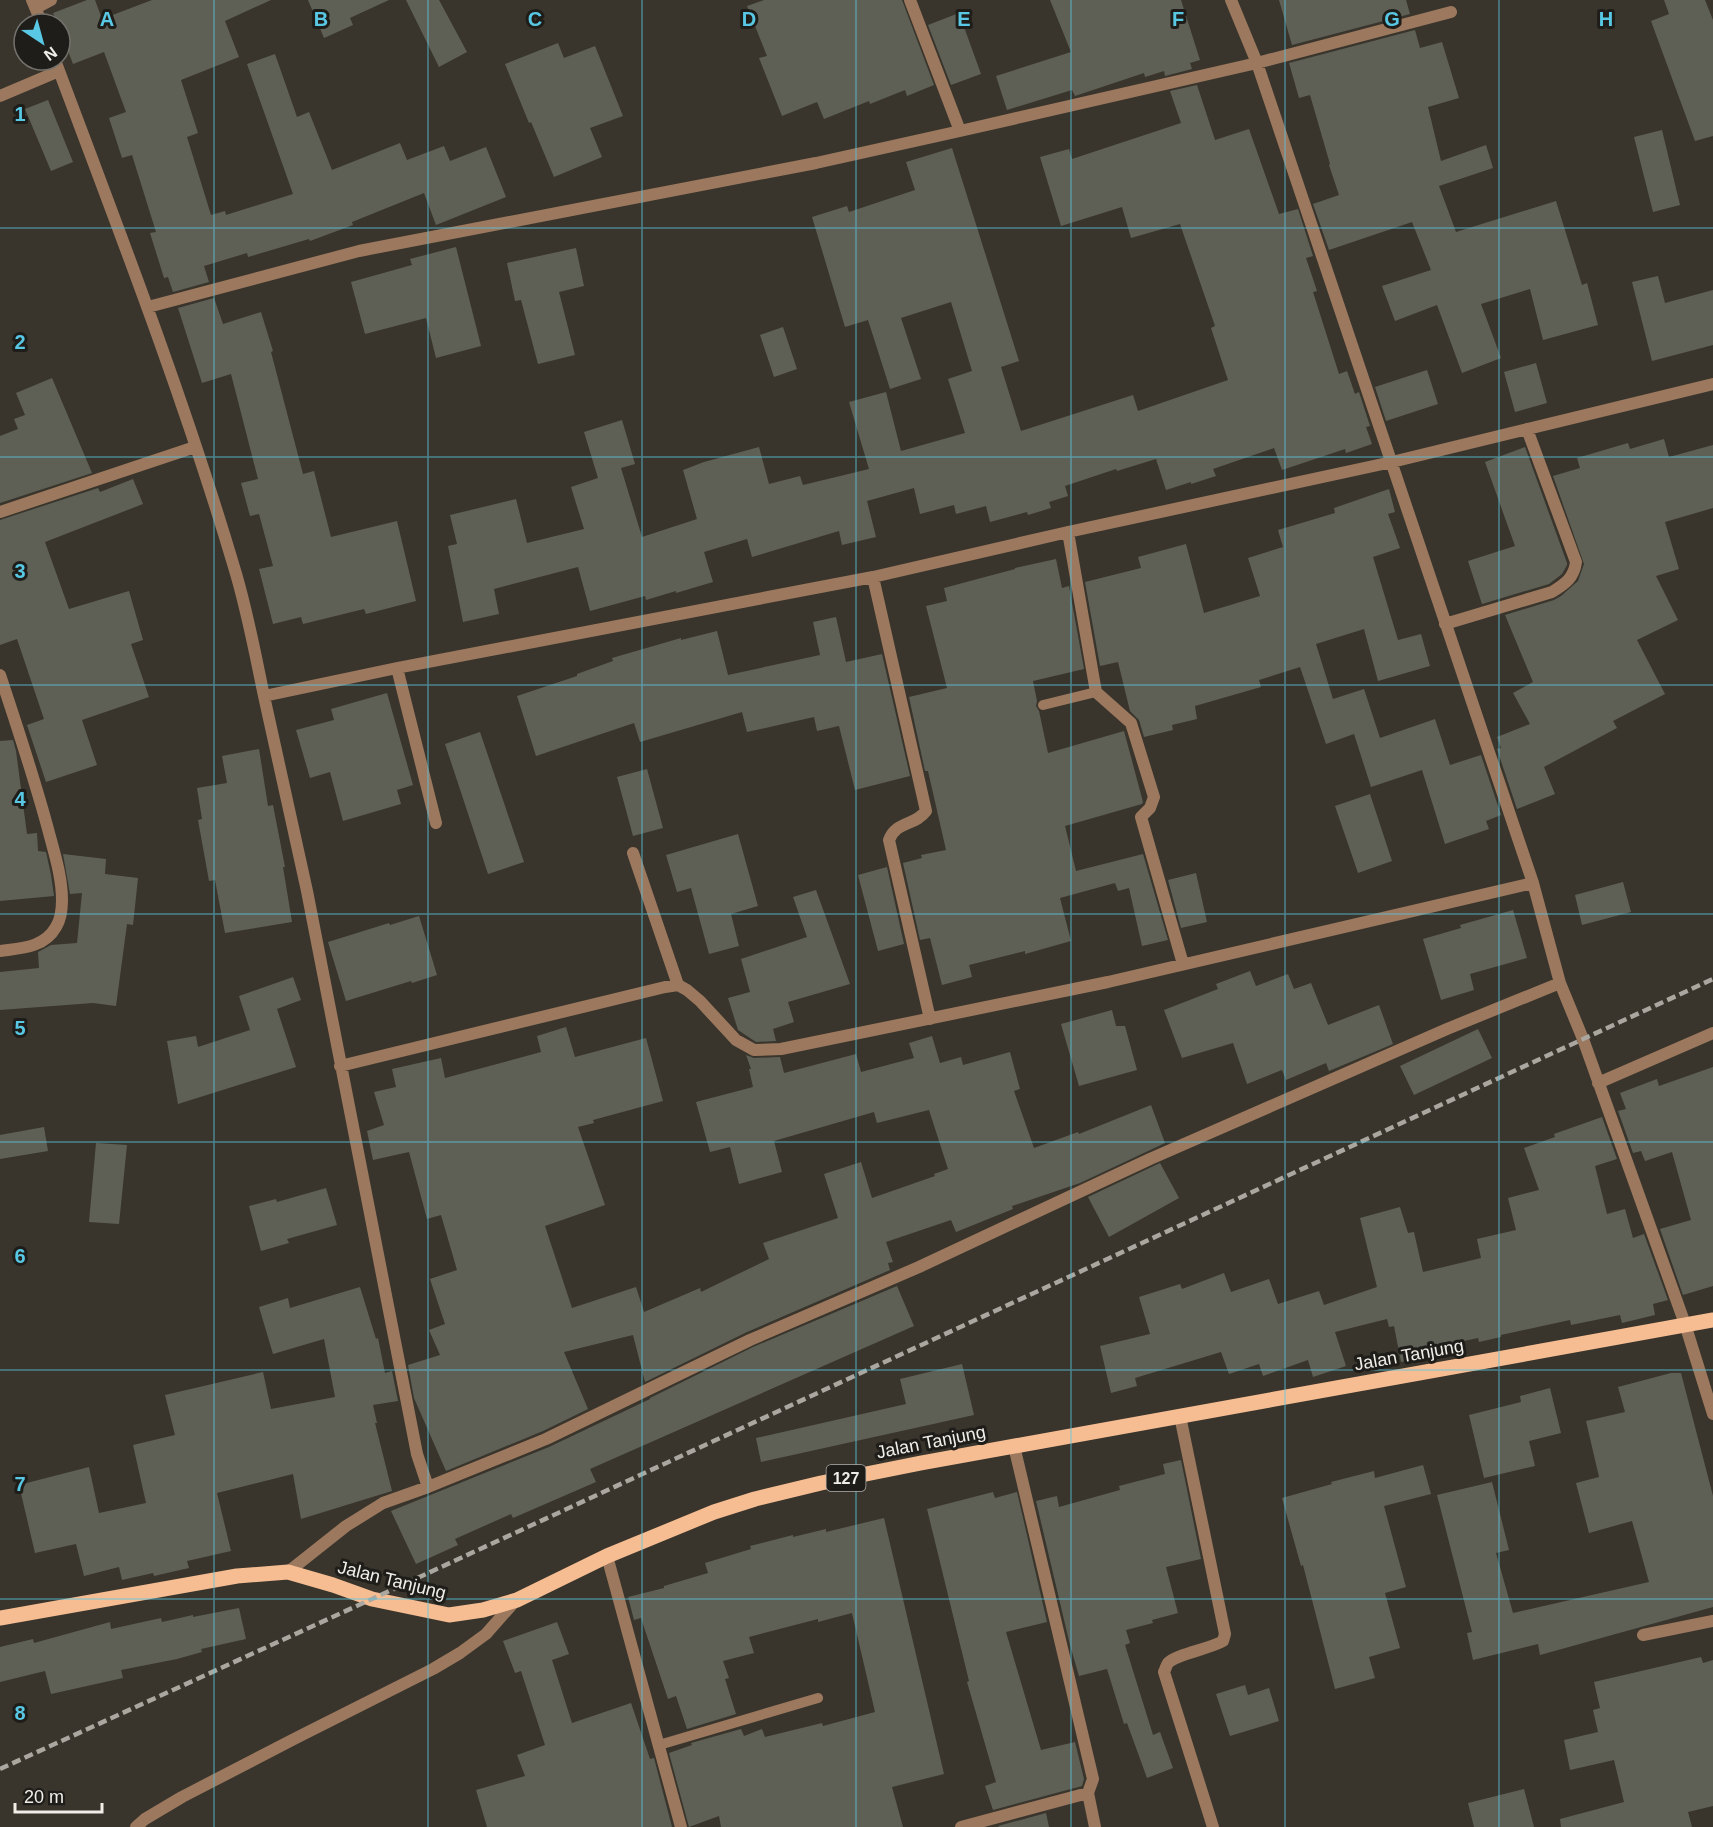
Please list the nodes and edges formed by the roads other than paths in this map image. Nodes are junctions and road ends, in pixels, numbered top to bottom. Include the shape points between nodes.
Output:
1 (51, 0) edge
2 (910, 0) edge
3 (1231, 0) edge
4 (34, 4) edge
5 (1451, 12) dead end
6 (1257, 63) junction
7 (46, 72) edge
8 (60, 72) edge
9 (0, 96) edge
10 (960, 131) junction
11 (148, 306) junction
12 (1713, 384) edge
13 (1527, 429) junction
14 (195, 447) junction
15 (1392, 462) junction
16 (0, 512) edge
17 (1068, 532) junction
18 (873, 576) junction
19 (1445, 624) junction
20 (397, 668) junction
21 (0, 675) edge
22 (1095, 692) junction
23 (264, 696) junction
24 (1043, 705) dead end
25 (436, 823) dead end
26 (633, 853) dead end
27 (1533, 883) junction
28 (0, 951) edge
29 (1183, 964) junction
30 (1560, 983) junction
31 (678, 985) junction
32 (930, 1019) junction
33 (1713, 1033) edge
34 (340, 1066) junction
35 (1598, 1083) junction
36 (1713, 1320) edge
37 (1685, 1324) junction
38 (1713, 1413) edge
39 (1180, 1416) junction
40 (1014, 1446) junction
41 (428, 1487) junction
42 (607, 1556) junction
43 (288, 1572) junction
44 (517, 1600) junction
45 (0, 1618) edge
46 (1713, 1621) edge
47 (1643, 1635) dead end
48 (818, 1698) dead end
49 (659, 1744) junction
50 (1088, 1793) junction
51 (136, 1827) edge
52 (681, 1827) edge
53 (960, 1827) edge
54 (1095, 1827) edge
55 (1213, 1827) edge

1 - 4 street
2 - 10 street
3 - 6 street
5 - 6 street
6 - 10 street
6 - 15 street
7 - 9 street
8 - 11 street
10 - 11 street via 816,164 359,251
11 - 14 street
12 - 13 street
13 - 15 street
13 - 19 street via 1576,562 1575,572 1552,592
14 - 16 street
14 - 23 street via 235,569
15 - 17 street
15 - 19 street
17 - 18 street
17 - 22 street
18 - 20 street
18 - 32 street via 926,811 921,818 899,826 889,840
19 - 27 street
20 - 23 street
20 - 25 street
21 - 28 street via 39,794 62,899 57,925 42,942 29,948
22 - 24 lane
22 - 29 street via 1131,723 1154,796 1141,817
23 - 34 street
26 - 31 street
27 - 29 street
27 - 30 street
29 - 32 street
30 - 35 street
30 - 41 street via 1150,1159 919,1267 750,1340 546,1438
31 - 32 street via 700,1001 736,1040 754,1050 781,1049
31 - 34 street
33 - 35 street
34 - 41 street via 417,1454
35 - 37 street
36 - 37 main road, Jalan Tanjung / 127
37 - 38 street
37 - 39 main road, Jalan Tanjung / 127
39 - 40 main road, Jalan Tanjung / 127
39 - 55 street via 1225,1634 1216,1645 1173,1659 1164,1672
40 - 42 main road, Jalan Tanjung / 127 via 755,1499
40 - 50 street via 1093,1779
41 - 43 street via 383,1503 346,1526
42 - 44 main road, Jalan Tanjung / 127
42 - 49 street
43 - 44 main road, Jalan Tanjung / 127 via 372,1599 449,1615
43 - 45 main road, Jalan Tanjung / 127 via 237,1576
44 - 51 street via 486,1634 451,1659 182,1797
46 - 47 street
48 - 49 lane
49 - 52 street
50 - 53 street
50 - 54 street

